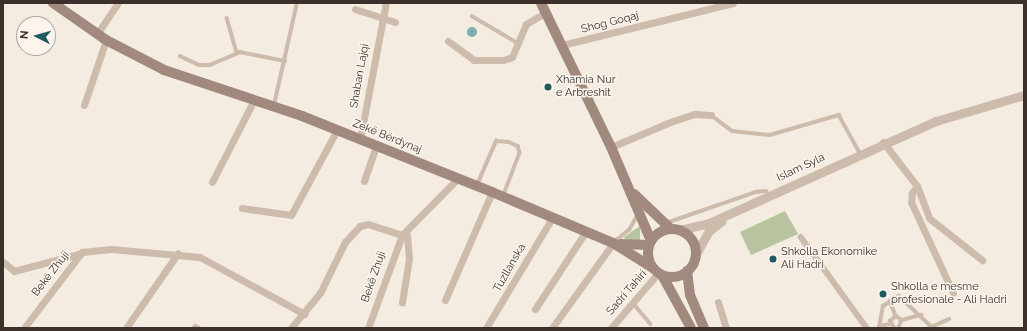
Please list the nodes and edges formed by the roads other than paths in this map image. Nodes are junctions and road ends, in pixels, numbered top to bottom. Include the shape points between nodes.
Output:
1 (53, 3) edge
2 (118, 3) edge
3 (297, 3) edge
4 (386, 3) edge
5 (541, 3) edge
6 (732, 3) edge
7 (356, 9) dead end
8 (546, 12) junction
9 (472, 16) dead end
10 (226, 18) dead end
11 (382, 18) junction
12 (395, 22) dead end
13 (97, 34) junction
14 (106, 40) junction
15 (448, 41) dead end
16 (516, 42) junction
17 (562, 46) junction
18 (237, 53) junction
19 (180, 56) dead end
20 (285, 61) junction
21 (1024, 95) edge
22 (254, 100) junction
23 (84, 105) dead end
24 (274, 106) junction
25 (711, 115) joint
26 (337, 130) junction
27 (360, 139) junction
28 (883, 142) junction
29 (376, 146) junction
30 (612, 147) junction
31 (860, 153) junction
32 (458, 178) junction
33 (364, 181) dead end
34 (212, 182) dead end
35 (476, 186) junction
36 (627, 186) junction
37 (917, 186) junction
38 (492, 192) junction
39 (770, 196) junction
40 (503, 197) junction
41 (242, 208) dead end
42 (637, 211) junction
43 (728, 215) junction
44 (552, 218) junction
45 (672, 227) junction
46 (586, 231) junction
47 (402, 235) junction
48 (801, 237) dead end
49 (613, 243) junction
50 (650, 243) junction
51 (82, 252) junction
52 (178, 253) junction
53 (696, 254) junction
54 (982, 260) dead end
55 (3, 262) edge
56 (658, 272) junction
57 (687, 272) junction
58 (953, 293) dead end
59 (445, 300) dead end
60 (890, 301) junction
61 (402, 302) dead end
62 (718, 302) dead end
63 (634, 304) junction
64 (535, 309) dead end
65 (304, 314) junction
66 (921, 315) junction
67 (896, 316) junction
68 (949, 318) dead end
69 (902, 320) junction
70 (652, 324) dead end
71 (890, 324) junction
72 (879, 327) edge
73 (931, 327) edge
74 (24, 328) edge
75 (126, 328) edge
76 (291, 328) edge
77 (368, 328) edge
78 (486, 328) edge
79 (552, 328) edge
80 (611, 328) edge
81 (691, 328) edge
82 (704, 328) edge
83 (726, 328) edge
84 (867, 328) edge
85 (894, 328) edge
86 (899, 328) edge

1 - 13 main road, Zekë Bërdynaj
2 - 13 street
3 - 20 lane
4 - 11 street, Shaban Lajqi
5 - 8 main road
6 - 17 street, Shog Goqaj
7 - 11 street
8 - 16 street via 526,24
8 - 17 main road
9 - 16 lane
10 - 18 lane
11 - 12 street
11 - 27 street, Shaban Lajqi
13 - 14 main road, Zekë Bërdynaj
14 - 22 main road, Zekë Bërdynaj via 189,81
14 - 23 street
15 - 16 street via 474,60 488,62 512,57
17 - 30 main road
18 - 19 lane via 210,65
18 - 20 lane
20 - 24 lane
21 - 28 street, Islam Syla via 936,122
22 - 24 main road, Zekë Bërdynaj
22 - 34 street
24 - 26 main road, Zekë Bërdynaj
25 - 30 street via 695,114 673,121
25 - 31 lane via 732,131 770,135 839,115
26 - 27 main road, Zekë Bërdynaj
26 - 41 street via 291,215
27 - 29 main road, Zekë Bërdynaj
28 - 31 street, Islam Syla
28 - 37 street
29 - 32 main road, Zekë Bërdynaj
29 - 33 street
30 - 36 main road
31 - 39 street, Islam Syla
32 - 35 main road, Zekë Bërdynaj
32 - 47 street, Bekë Zhuji
35 - 38 main road, Zekë Bërdynaj
35 - 40 lane via 496,141 518,146 515,168
36 - 42 main road
36 - 45 main road via 652,214
37 - 54 street via 929,218
37 - 58 street via 912,193 912,202
38 - 40 main road, Zekë Bërdynaj
38 - 59 street
39 - 43 street, Islam Syla
39 - 45 lane via 766,191 756,192
40 - 44 main road, Zekë Bërdynaj
42 - 49 lane via 634,224
42 - 50 main road
43 - 45 street, Islam Syla
43 - 53 street, Islam Syla via 709,231
44 - 46 main road, Zekë Bërdynaj
44 - 78 street, Tuzllanska
45 - 50 main road
45 - 53 main road via 691,239
46 - 49 main road, Zekë Bërdynaj
46 - 64 street
47 - 61 street via 407,236 409,259
47 - 65 street via 368,224 360,226 345,242 320,293
47 - 77 street, Bekë Zhuji
48 - 84 street
49 - 50 main road, Zekë Bërdynaj
49 - 56 main road, Zekë Bërdynaj
49 - 79 street
50 - 56 main road
51 - 52 street, Bekë Zhuji via 111,249
51 - 55 street via 14,271
51 - 74 street, Bekë Zhuji
52 - 65 street, Bekë Zhuji via 210,262
52 - 75 street
53 - 57 main road
56 - 57 main road via 677,276
56 - 63 street, Sadri Tahiri
56 - 81 main road
57 - 82 main road via 690,295
60 - 66 lane via 899,296
60 - 67 lane
60 - 72 lane via 883,306
62 - 83 street
63 - 70 lane
63 - 80 street, Sadri Tahiri
65 - 76 street
66 - 69 lane
66 - 73 lane
67 - 69 lane
67 - 71 lane
68 - 73 lane
69 - 86 lane
71 - 72 lane
71 - 85 lane

